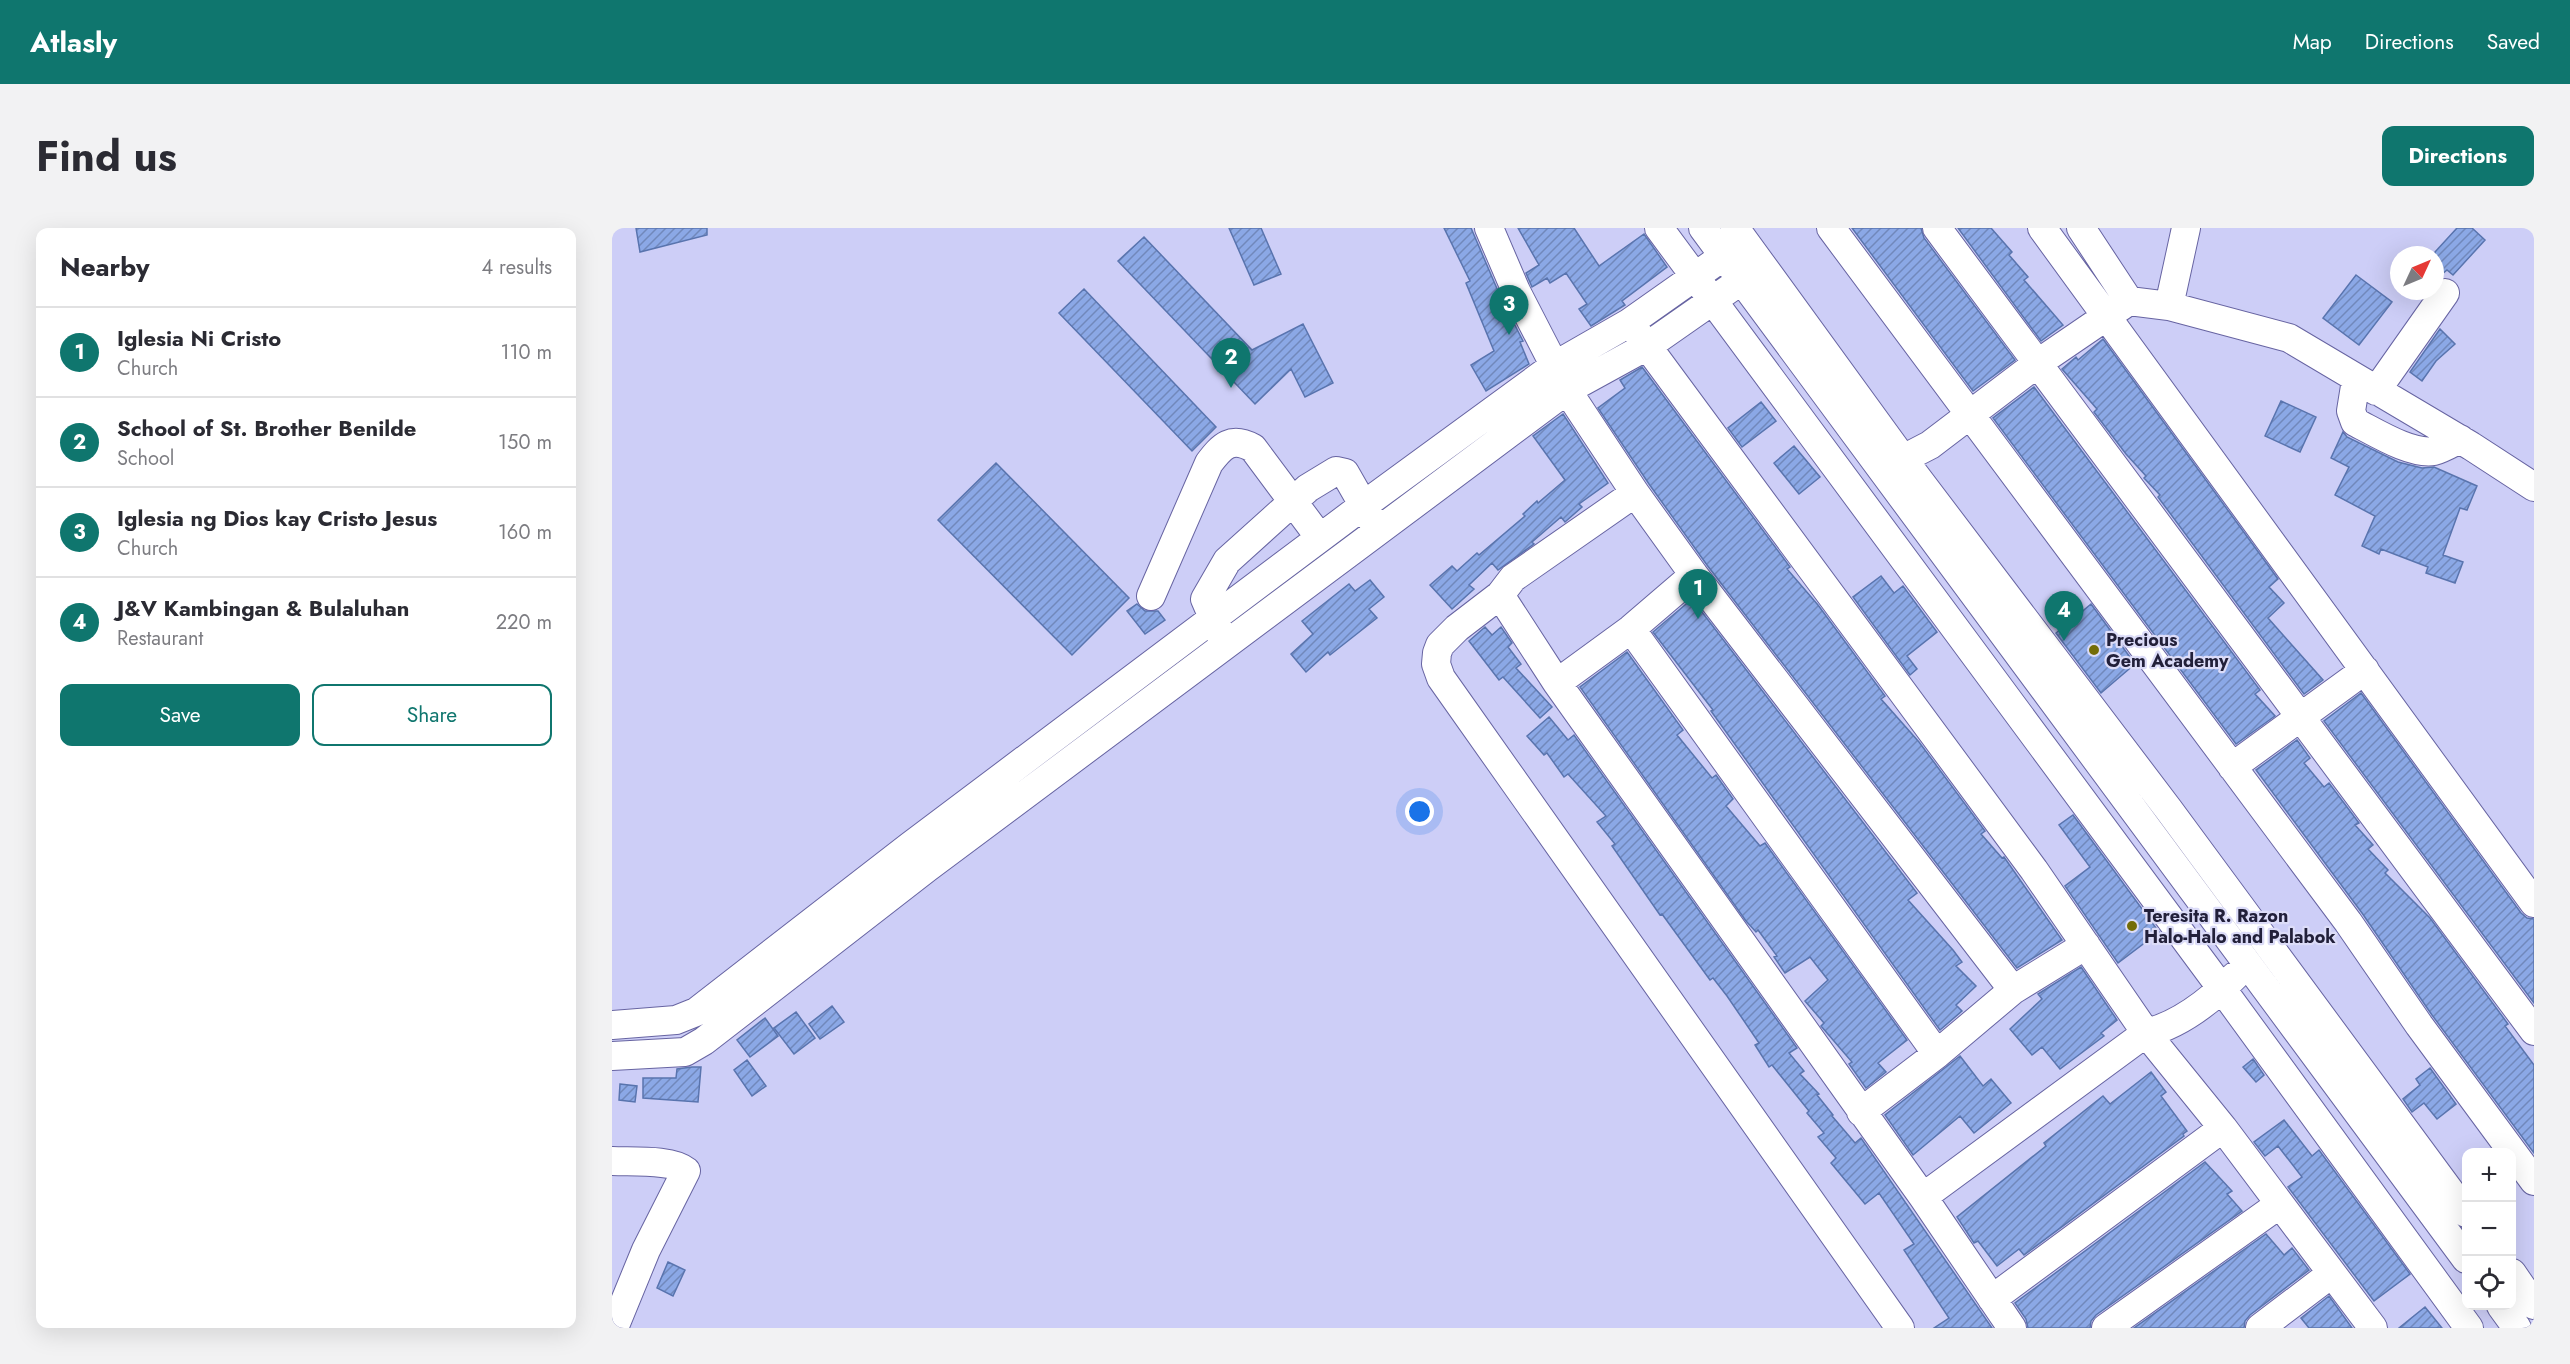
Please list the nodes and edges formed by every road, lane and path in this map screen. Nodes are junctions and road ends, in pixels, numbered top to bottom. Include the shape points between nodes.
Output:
1 (1490, 228) edge
2 (1659, 228) edge
3 (1703, 228) edge
4 (1735, 228) edge
5 (1831, 228) edge
6 (1937, 228) edge
7 (2042, 228) edge
8 (2081, 228) edge
9 (2186, 228) edge
10 (1724, 256) junction
11 (1695, 277) junction
12 (1742, 280) junction
13 (2445, 293) dead end
14 (1712, 300) junction
15 (2169, 306) junction
16 (2119, 309) junction
17 (1629, 323) junction
18 (1649, 345) junction
19 (2038, 363) junction
20 (1560, 378) junction
21 (2366, 386) junction
22 (1970, 415) junction
23 (1903, 459) junction
24 (2534, 487) edge
25 (1635, 493) junction
26 (1293, 501) junction
27 (1364, 505) junction
28 (1378, 532) junction
29 (1320, 538) junction
30 (1694, 574) junction
31 (1500, 595) junction
32 (1151, 596) dead end
33 (1212, 621) junction
34 (1631, 629) junction
35 (1227, 646) junction
36 (2365, 670) junction
37 (1557, 683) junction
38 (2301, 718) junction
39 (2232, 767) junction
40 (918, 857) junction
41 (2534, 903) edge
42 (2086, 945) junction
43 (2247, 964) junction
44 (2222, 988) junction
45 (2013, 990) junction
46 (612, 1025) edge
47 (2534, 1031) edge
48 (2146, 1033) junction
49 (1937, 1054) junction
50 (612, 1056) edge
51 (1861, 1112) junction
52 (2223, 1128) junction
53 (612, 1161) edge
54 (2534, 1181) edge
55 (1923, 1197) junction
56 (2280, 1204) junction
57 (2462, 1208) edge
58 (2464, 1256) edge
59 (2331, 1274) junction
60 (2518, 1276) edge
61 (1992, 1299) junction
62 (2534, 1305) edge
63 (2504, 1310) edge
64 (614, 1328) edge
65 (1900, 1328) edge
66 (2012, 1328) edge
67 (2106, 1328) edge
68 (2260, 1328) edge
69 (2373, 1328) edge
70 (2469, 1328) edge
71 (2517, 1328) edge

1 - 20 street via 1516,291
2 - 11 street
3 - 10 street
4 - 23 street
5 - 22 street
6 - 19 street
7 - 16 street
8 - 16 street
9 - 15 street
10 - 11 street
10 - 12 street
11 - 14 street
11 - 17 street
12 - 14 street
12 - 43 street
13 - 21 street
14 - 18 street
14 - 44 street
15 - 16 street
15 - 21 street via 2289,338
16 - 19 street
16 - 36 street
17 - 18 street
17 - 20 street
18 - 20 street
18 - 42 street
19 - 22 street
19 - 38 street
20 - 25 street
20 - 27 street
20 - 28 street
21 - 24 street via 2351,411 2355,422 2424,451 2435,451 2460,440
22 - 23 street via 1930,445
22 - 39 street
23 - 57 street via 2169,810
25 - 30 street
25 - 31 street via 1514,578
26 - 27 street via 1336,471 1345,473
26 - 29 street
26 - 32 street via 1253,448 1241,441 1224,447 1209,463
26 - 33 street via 1227,561 1204,599
27 - 28 street
27 - 29 street
28 - 35 street
29 - 33 street
30 - 34 street
30 - 45 street
31 - 37 street
31 - 65 street via 1440,645 1436,664 1441,678
33 - 35 street
33 - 40 street
34 - 37 street
34 - 49 street
35 - 40 street
36 - 38 street
36 - 41 street
37 - 51 street
38 - 39 street
38 - 47 street
39 - 54 street
40 - 46 street via 696,1012 675,1020
40 - 50 street via 704,1041 685,1052
42 - 45 street
42 - 48 street
43 - 44 street
43 - 58 street
44 - 48 street via 2166,1028
44 - 70 street
45 - 49 street
48 - 52 street
48 - 55 street
49 - 51 street
51 - 55 street
52 - 56 street
52 - 61 street
53 - 64 street via 680,1165 686,1171 646,1250
55 - 61 street
56 - 59 street
56 - 67 street
59 - 68 street
59 - 69 street
60 - 62 street
61 - 66 street
63 - 71 street

